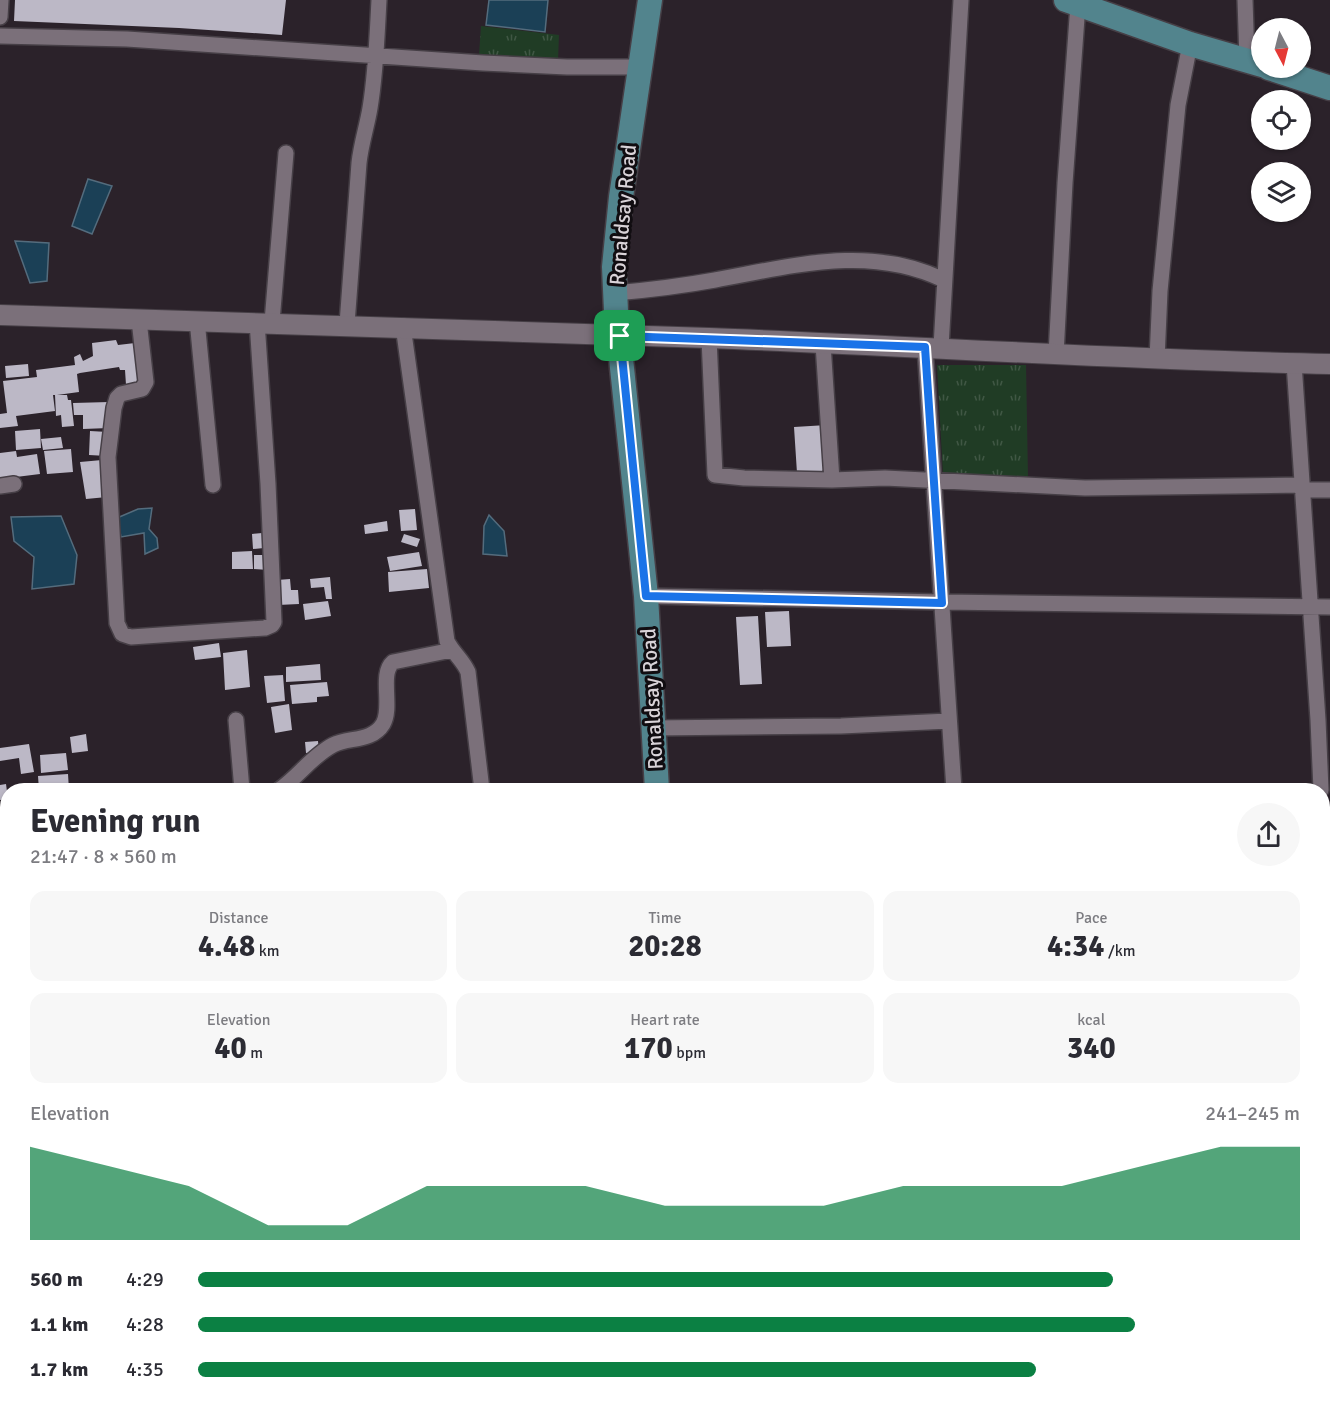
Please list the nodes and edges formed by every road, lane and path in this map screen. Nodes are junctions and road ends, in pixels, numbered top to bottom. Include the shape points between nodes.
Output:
1 (1, 0) edge
2 (379, 0) edge
3 (650, 0) edge
4 (962, 0) edge
5 (1245, 0) edge
6 (1074, 8) edge
7 (0, 17) edge
8 (1251, 27) edge
9 (0, 36) edge
10 (1189, 52) junction
11 (376, 55) junction
12 (1251, 63) edge
13 (639, 67) junction
14 (1300, 78) edge
15 (1330, 88) edge
16 (286, 153) dead end
17 (945, 280) junction
18 (615, 293) junction
19 (0, 315) edge
20 (140, 320) junction
21 (197, 320) junction
22 (265, 322) junction
23 (347, 324) junction
24 (403, 326) junction
25 (620, 336) junction
26 (708, 338) junction
27 (823, 344) junction
28 (933, 347) junction
29 (1056, 355) junction
30 (1156, 359) junction
31 (1294, 363) junction
32 (1330, 364) edge
33 (832, 480) junction
34 (934, 482) junction
35 (213, 485) dead end
36 (1301, 488) junction
37 (1330, 490) edge
38 (646, 596) junction
39 (942, 603) junction
40 (1311, 607) junction
41 (1330, 607) edge
42 (452, 650) junction
43 (236, 720) dead end
44 (1324, 720) edge
45 (950, 721) junction
46 (653, 728) junction
47 (241, 783) edge
48 (287, 783) edge
49 (481, 783) edge
50 (657, 783) edge
51 (954, 783) edge
52 (1321, 783) edge

1 - 7 street
2 - 11 street
3 - 13 main road, Ronaldsay Road
4 - 17 street
5 - 8 street
6 - 10 main road
6 - 29 street via 1076,37
9 - 11 street via 127,39
10 - 12 main road
10 - 30 street via 1178,105
11 - 13 street
11 - 23 street via 361,141
13 - 18 main road, Ronaldsay Road via 621,197
14 - 15 main road
16 - 22 street
17 - 18 street via 920,269 851,259
17 - 28 street
18 - 25 main road, Ronaldsay Road
19 - 20 street
20 - 21 street
20 - 22 street via 146,382 142,389 117,398 108,457 117,623 122,634 132,637 266,628 274,622
21 - 22 street
21 - 35 street
22 - 23 street
23 - 24 street
24 - 25 street
24 - 42 street via 447,641
25 - 26 street
25 - 38 main road, Ronaldsay Road
26 - 27 street
26 - 33 street via 715,475
27 - 28 street
27 - 33 street
28 - 29 street
28 - 34 street
29 - 30 street
30 - 31 street
31 - 32 street
31 - 36 street
33 - 34 street via 885,478
34 - 36 street via 1085,488
34 - 39 street
36 - 37 street
36 - 40 street
38 - 39 street
38 - 46 main road, Ronaldsay Road
39 - 40 street
39 - 45 street
40 - 41 street
40 - 44 street
42 - 48 street via 393,662 387,669 387,715 376,732 333,745
42 - 49 street via 468,672
43 - 47 street
44 - 52 street
45 - 46 street
45 - 51 street
46 - 50 main road, Ronaldsay Road

